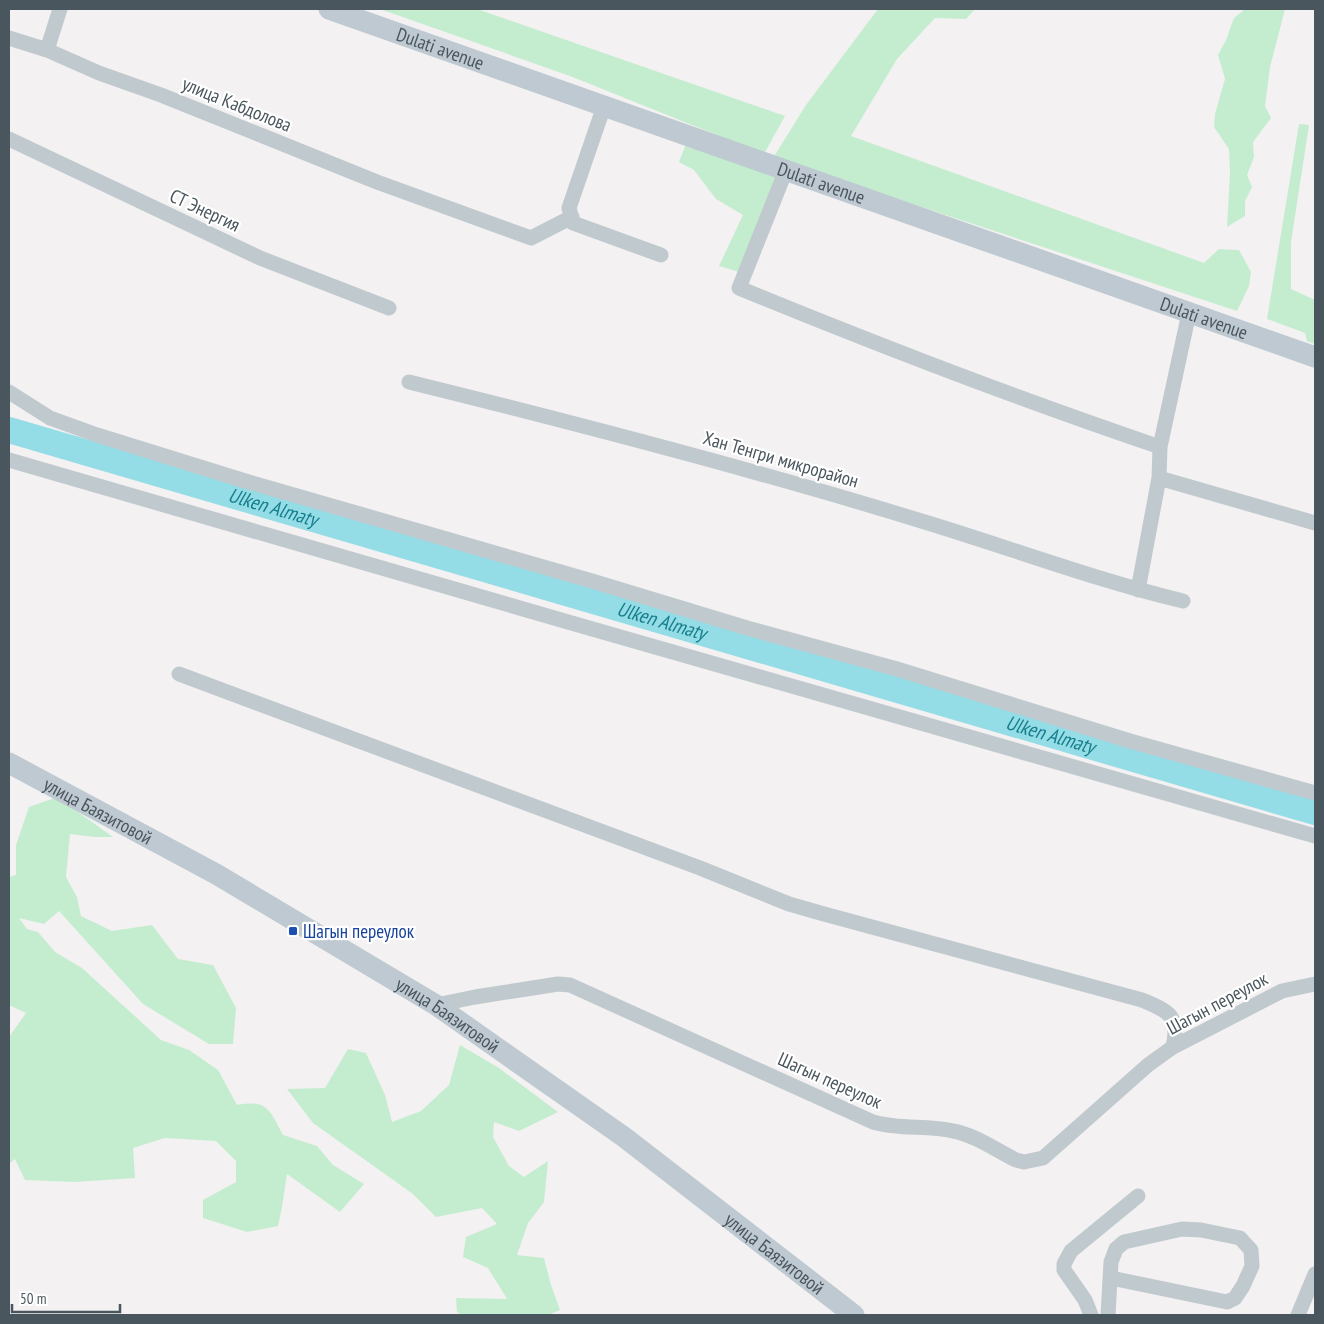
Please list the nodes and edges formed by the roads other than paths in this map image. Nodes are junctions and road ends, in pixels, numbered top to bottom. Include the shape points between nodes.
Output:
1 (60, 9) edge
2 (328, 9) edge
3 (9, 38) edge
4 (47, 50) junction
5 (604, 106) junction
6 (9, 139) edge
7 (786, 170) junction
8 (572, 217) junction
9 (661, 255) dead end
10 (389, 308) dead end
11 (1189, 312) junction
12 (1315, 357) edge
13 (410, 382) dead end
14 (9, 392) edge
15 (1160, 447) junction
16 (9, 460) edge
17 (1158, 478) junction
18 (1315, 523) edge
19 (1138, 590) junction
20 (1182, 601) dead end
21 (178, 674) dead end
22 (9, 762) edge
23 (1315, 793) edge
24 (1315, 836) edge
25 (1315, 984) edge
26 (436, 1005) junction
27 (1173, 1048) junction
28 (1138, 1196) dead end
29 (1315, 1274) edge
30 (1111, 1278) junction
31 (854, 1315) edge
32 (1091, 1315) edge
33 (1108, 1315) edge
34 (1298, 1315) edge

1 - 4 street
2 - 5 main road, Dulati avenue
3 - 4 street, улица Кабдолова
4 - 8 street, улица Кабдолова via 377,182 531,238
5 - 7 main road, Dulati avenue
5 - 8 street via 569,208
6 - 10 street, СТ Энергия via 260,258
7 - 11 main road, Dulati avenue
7 - 15 street via 739,288 872,343 1050,410
8 - 9 street via 574,224
11 - 12 main road, Dulati avenue
11 - 15 street
13 - 19 street, Хан Тенгри микрорайон via 741,468 929,523
14 - 23 street via 50,418 224,474
15 - 17 street
16 - 24 street
17 - 18 street
17 - 19 street
19 - 20 street, Хан Тенгри микрорайон
21 - 27 street via 789,904 1142,1000 1171,1016 1176,1027
22 - 26 main road, улица Баязитовой via 216,874
25 - 27 street, Шагын переулок via 1282,991
26 - 27 street, Шагын переулок via 558,984 570,985 873,1122 953,1130 1024,1162 1043,1158 1148,1065
26 - 31 main road, улица Баязитовой via 624,1137
28 - 32 street via 1071,1251 1064,1264 1064,1270
29 - 34 street
30 - 30 street via 1227,1302 1235,1298 1243,1286 1252,1266 1251,1250 1240,1238 1182,1229 1124,1242 1113,1255
30 - 33 street

